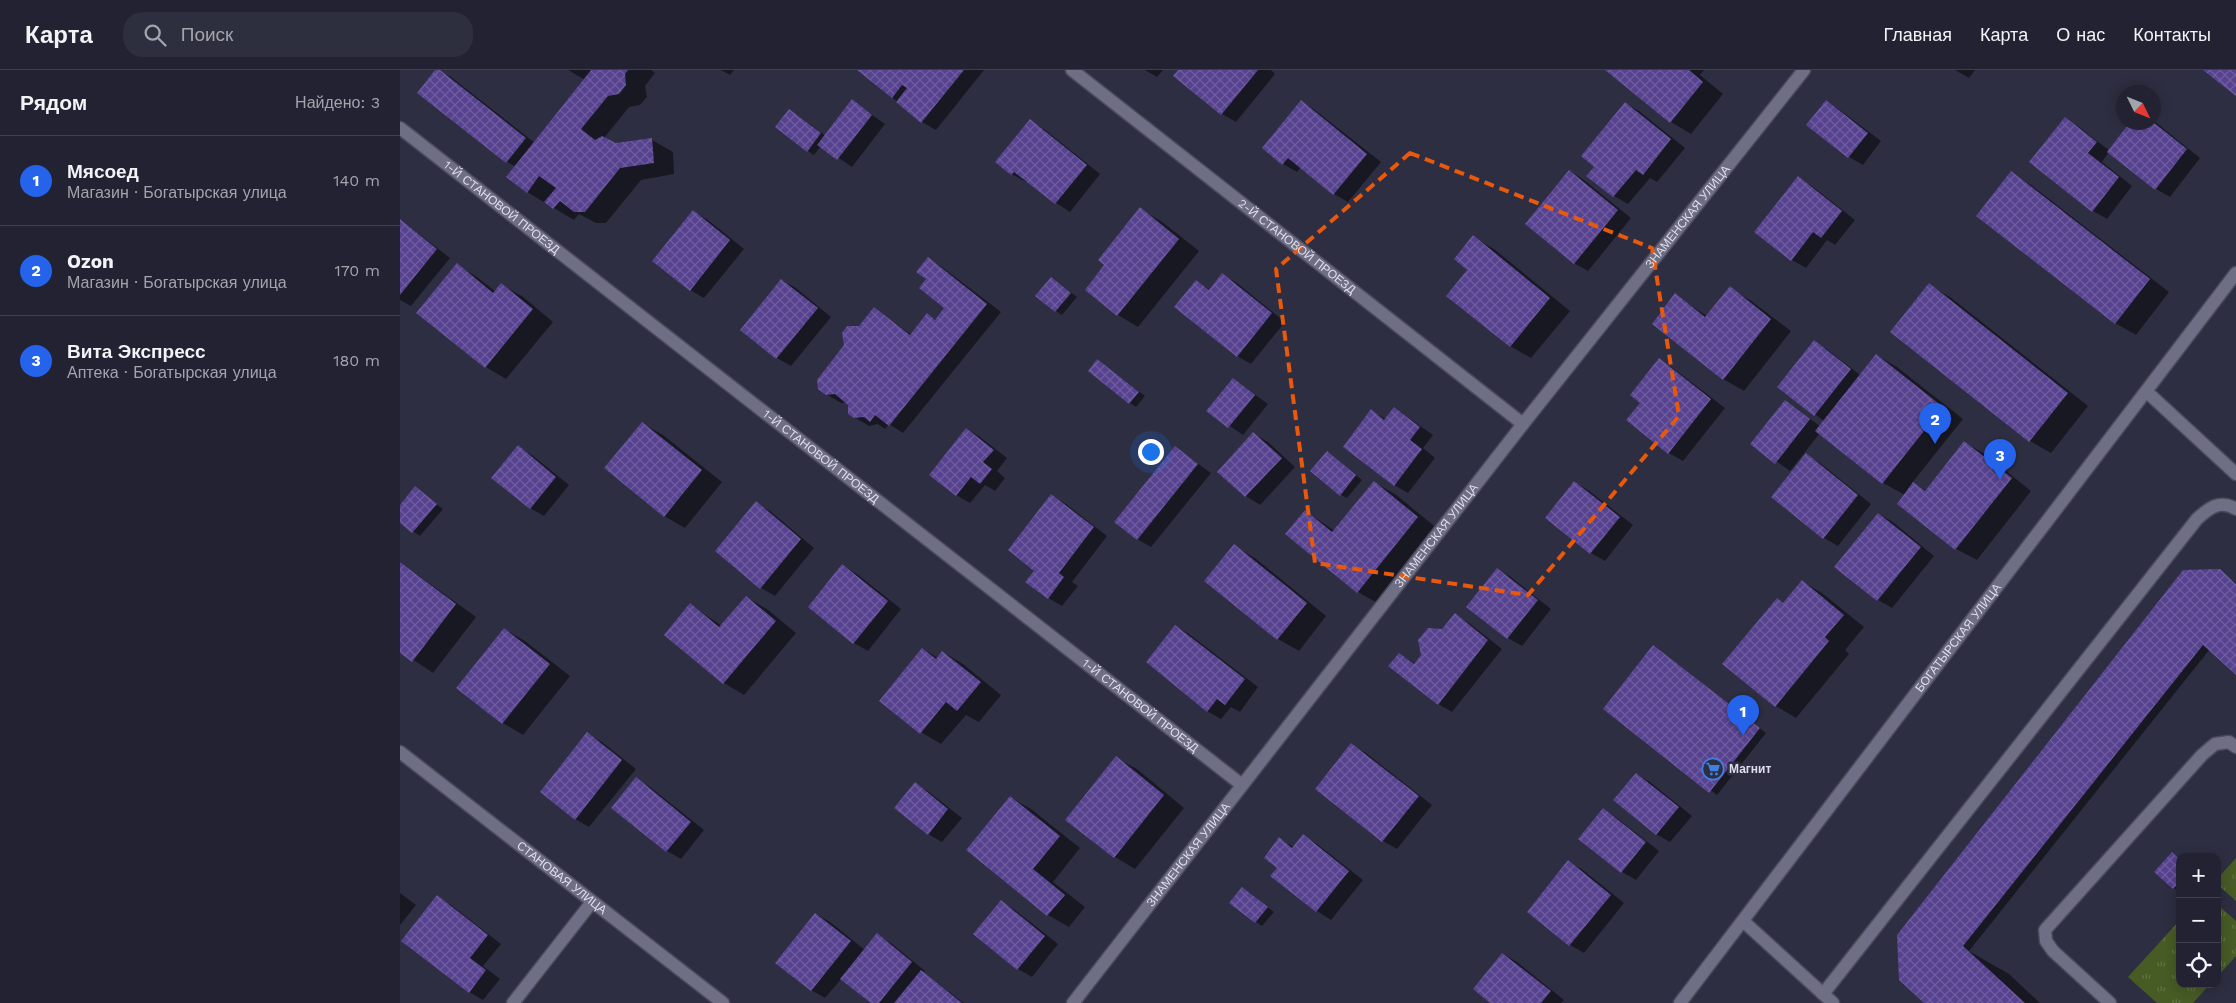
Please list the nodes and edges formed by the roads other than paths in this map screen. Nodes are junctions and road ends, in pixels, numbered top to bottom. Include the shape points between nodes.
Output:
1 (1072, 70) edge
2 (1804, 70) edge
3 (400, 128) edge
4 (2236, 273) edge
5 (2147, 392) junction
6 (1524, 424) junction
7 (2236, 474) edge
8 (2236, 508) edge
9 (2236, 747) edge
10 (400, 752) edge
11 (1242, 785) junction
12 (592, 902) junction
13 (1743, 921) junction
14 (1823, 994) junction
15 (513, 1003) edge
16 (723, 1003) edge
17 (1074, 1003) edge
18 (1680, 1003) edge
19 (1833, 1003) edge
20 (2110, 1003) edge

1 - 6 street, 2-Й СТАНОВОЙ ПРОЕЗД
2 - 6 street, ЗНАМЕНСКАЯ УЛИЦА
3 - 11 street, 1-Й СТАНОВОЙ ПРОЕЗД
4 - 5 street, БОГАТЫРСКАЯ УЛИЦА
5 - 7 street
5 - 13 street, БОГАТЫРСКАЯ УЛИЦА
6 - 11 street, ЗНАМЕНСКАЯ УЛИЦА
8 - 14 street via 2228,504 2211,506 2197,519
9 - 20 street via 2228,742 2215,744 2202,755 2045,930 2046,941 2053,951
10 - 12 street, СТАНОВАЯ УЛИЦА
11 - 17 street, ЗНАМЕНСКАЯ УЛИЦА
12 - 15 street
12 - 16 street, СТАНОВАЯ УЛИЦА
13 - 14 street
13 - 18 street, БОГАТЫРСКАЯ УЛИЦА
14 - 19 street

